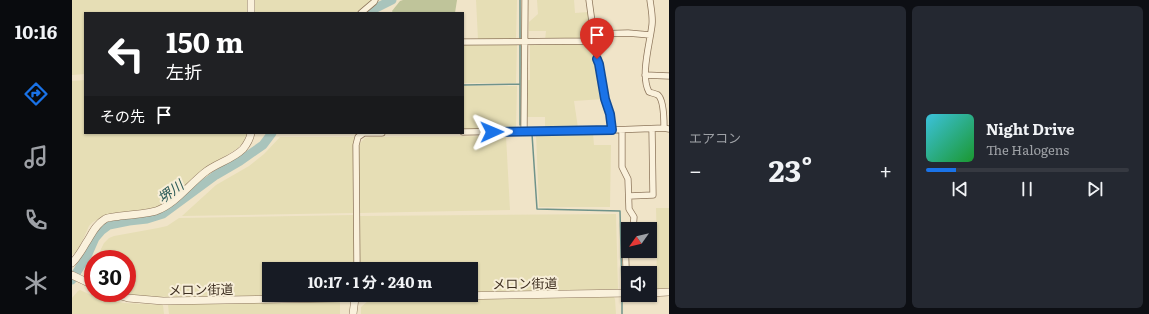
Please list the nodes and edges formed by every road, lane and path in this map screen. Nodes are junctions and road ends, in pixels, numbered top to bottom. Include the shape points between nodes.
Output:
1 (251, 0) edge
2 (375, 0) edge
3 (525, 0) edge
4 (589, 0) edge
5 (650, 0) edge
6 (251, 12) edge
7 (362, 12) edge
8 (594, 34) junction
9 (650, 35) junction
10 (594, 41) junction
11 (464, 42) edge
12 (525, 42) junction
13 (645, 75) junction
14 (669, 76) edge
15 (662, 106) junction
16 (669, 106) edge
17 (666, 128) edge
18 (652, 129) junction
19 (612, 130) junction
20 (622, 130) junction
21 (524, 131) junction
22 (464, 132) edge
23 (251, 134) edge
24 (362, 134) edge
25 (629, 196) junction
26 (634, 222) edge
27 (357, 262) edge
28 (72, 263) edge
29 (72, 275) edge
30 (84, 281) edge
31 (657, 292) edge
32 (669, 292) edge
33 (621, 293) edge
34 (478, 295) edge
35 (136, 299) edge
36 (262, 299) edge
37 (355, 302) edge
38 (354, 314) edge

1 - 6 street
2 - 7 street
3 - 12 street
4 - 8 street
5 - 9 street via 653,24
8 - 9 street
8 - 10 street
9 - 13 street
10 - 12 street
10 - 19 street
11 - 12 street
12 - 21 street
13 - 14 street
13 - 15 street via 646,87 649,92 658,95
15 - 16 street
15 - 17 street
17 - 18 street
18 - 20 street
18 - 25 street via 653,195
19 - 20 street
19 - 21 street
20 - 25 street via 622,167 628,179
21 - 22 street
23 - 28 street via 243,149 204,173 164,207 143,214 107,218 100,223 94,228 84,248
24 - 27 street via 358,137 356,145
25 - 26 street via 629,209 634,217
29 - 30 street
31 - 32 street
33 - 34 street, メロン街道
35 - 36 street, メロン街道 via 163,301
37 - 38 street

